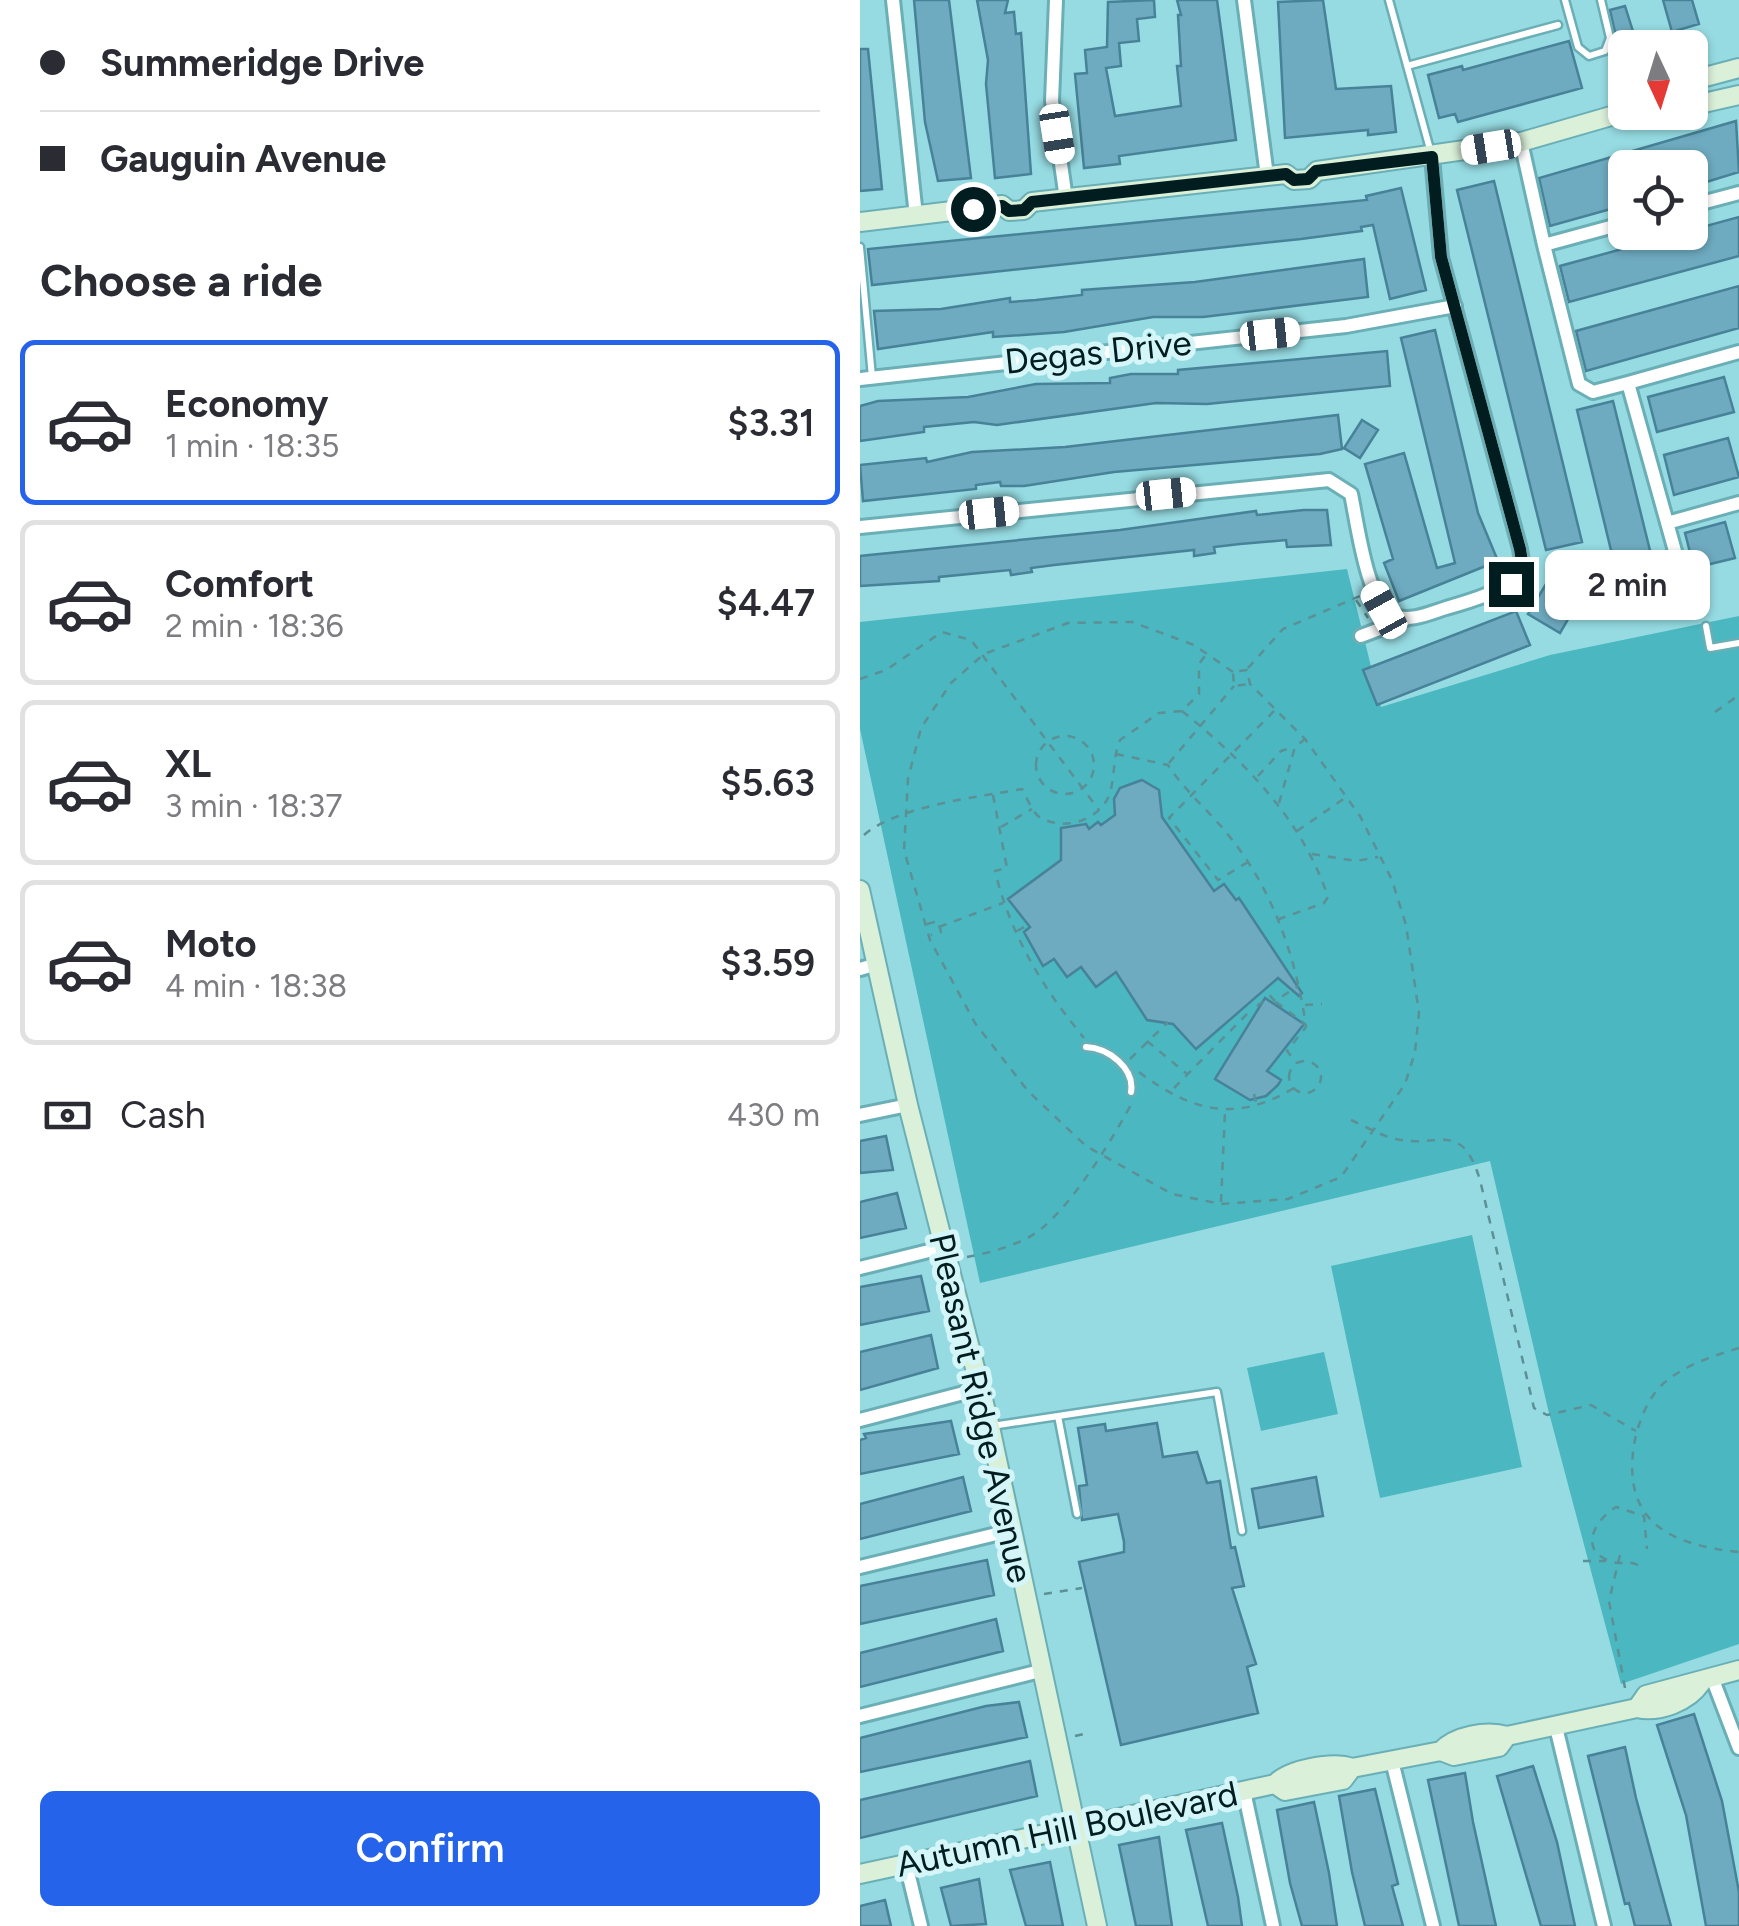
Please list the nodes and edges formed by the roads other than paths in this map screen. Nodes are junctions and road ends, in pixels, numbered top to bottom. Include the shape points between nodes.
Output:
1 (893, 0) edge
2 (1056, 0) edge
3 (1244, 0) edge
4 (1389, 0) edge
5 (1565, 0) edge
6 (1601, 0) edge
7 (1558, 25) dead end
8 (1407, 66) junction
9 (1739, 68) edge
10 (1708, 77) edge
11 (1739, 95) edge
12 (1708, 102) edge
13 (1608, 117) edge
14 (1521, 142) junction
15 (1432, 157) junction
16 (1277, 175) junction
17 (1739, 193) edge
18 (1066, 198) junction
19 (1708, 201) edge
20 (916, 216) junction
21 (860, 222) edge
22 (1608, 227) edge
23 (1544, 244) junction
24 (860, 247) edge
25 (1455, 306) junction
26 (1738, 355) edge
27 (866, 379) edge
28 (1628, 382) junction
29 (1739, 503) edge
30 (1667, 523) junction
31 (860, 527) edge
32 (1687, 594) dead end
33 (1409, 618) junction
34 (1706, 626) dead end
35 (1362, 636) dead end
36 (1739, 643) edge
37 (860, 890) edge
38 (869, 967) edge
39 (1086, 1046) dead end
40 (1134, 1094) road end
41 (908, 1105) junction
42 (860, 1115) edge
43 (945, 1246) junction
44 (860, 1268) edge
45 (980, 1390) junction
46 (1058, 1416) junction
47 (860, 1420) edge
48 (990, 1427) junction
49 (1077, 1514) dead end
50 (1009, 1531) junction
51 (1242, 1531) dead end
52 (860, 1567) edge
53 (1739, 1670) edge
54 (1040, 1671) junction
55 (1707, 1681) junction
56 (860, 1716) edge
57 (1556, 1727) junction
58 (1739, 1748) edge
59 (1392, 1761) junction
60 (1244, 1791) junction
61 (1074, 1826) junction
62 (906, 1864) junction
63 (860, 1874) edge
64 (921, 1926) edge
65 (1097, 1926) edge
66 (1273, 1926) edge
67 (1432, 1926) edge
68 (1604, 1926) edge

1 - 20 street
2 - 18 street via 1052,101
3 - 16 street
4 - 8 lane
5 - 6 lane via 1578,47 1589,56 1605,51 1610,38
7 - 8 lane
8 - 15 lane
9 - 10 street
11 - 12 street
13 - 14 street
14 - 15 street
14 - 23 street
15 - 16 street via 1316,171 1308,179
15 - 25 street via 1436,228
16 - 18 street
17 - 19 street
18 - 20 street via 1032,202 1024,210 1002,206
20 - 21 street
22 - 23 street
23 - 28 street via 1579,384 1593,392
24 - 27 lane
25 - 27 street, Degas Drive via 1346,326
25 - 33 street via 1524,574 1479,598
26 - 28 street
28 - 30 street
29 - 30 street
30 - 32 street
31 - 33 street via 1329,480 1351,494 1373,590 1384,610
33 - 35 street
34 - 36 lane via 1710,648
37 - 38 street, Pleasant Ridge Avenue
38 - 41 street, Pleasant Ridge Avenue
39 - 40 lane via 1107,1051 1128,1072
41 - 42 street
41 - 43 street, Pleasant Ridge Avenue
43 - 44 street
43 - 45 street, Pleasant Ridge Avenue
45 - 47 street
45 - 48 street, Pleasant Ridge Avenue
46 - 48 lane
46 - 49 lane
46 - 51 lane via 1217,1392
48 - 50 street, Pleasant Ridge Avenue
50 - 52 street
50 - 54 street, Pleasant Ridge Avenue
53 - 55 street, Autumn Hill Boulevard
54 - 56 street
54 - 61 street, Pleasant Ridge Avenue
55 - 57 street, Autumn Hill Boulevard via 1693,1695 1652,1711 1636,1708
55 - 58 street
57 - 59 street, Autumn Hill Boulevard via 1507,1736 1499,1747
57 - 68 street
59 - 60 street, Autumn Hill Boulevard via 1352,1768 1343,1780
59 - 67 street
60 - 61 street, Autumn Hill Boulevard
60 - 66 street
61 - 62 street, Autumn Hill Boulevard
61 - 65 street, Pleasant Ridge Avenue
62 - 63 street, Autumn Hill Boulevard
62 - 64 street

